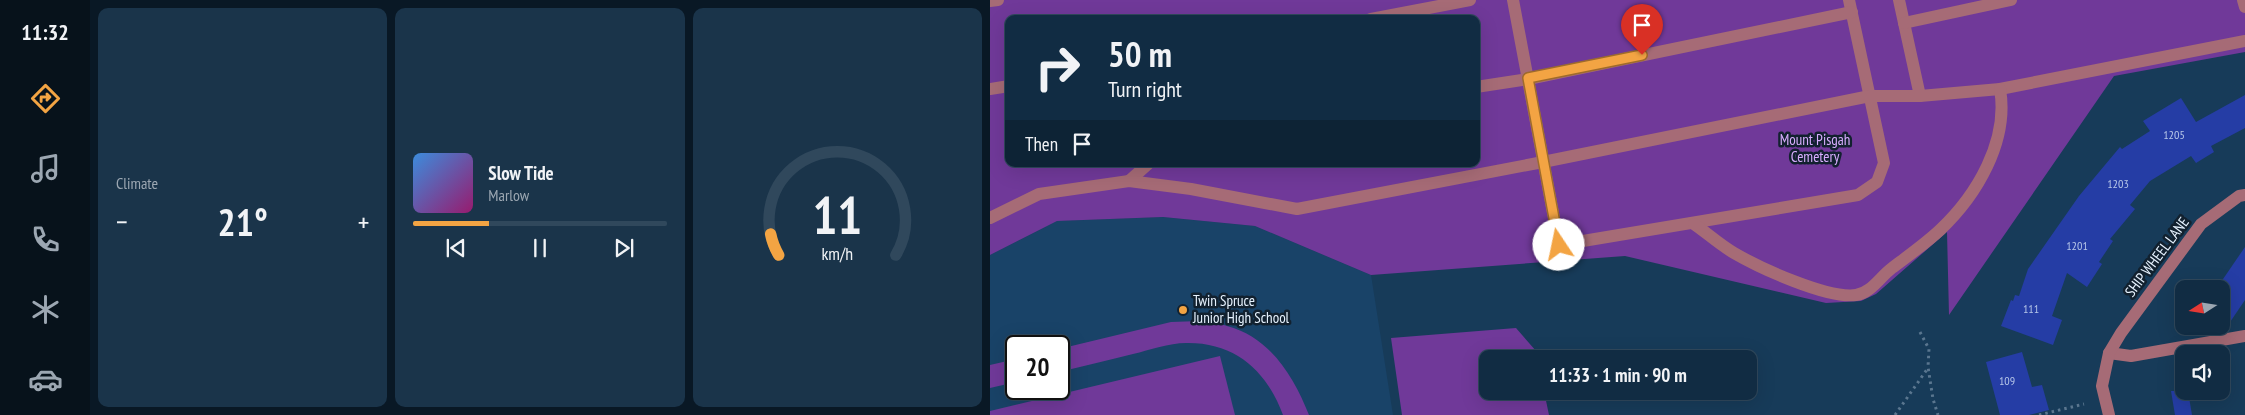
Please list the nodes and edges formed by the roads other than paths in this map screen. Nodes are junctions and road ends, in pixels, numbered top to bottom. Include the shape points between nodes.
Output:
1 (998, 0) edge
2 (1470, 0) edge
3 (1513, 0) edge
4 (1899, 0) edge
5 (2012, 0) edge
6 (2244, 0) edge
7 (990, 1) edge
8 (1850, 6) edge
9 (2245, 7) edge
10 (1392, 15) edge
11 (1904, 23) junction
12 (2245, 41) edge
13 (1528, 78) junction
14 (1480, 86) edge
15 (1005, 87) edge
16 (990, 89) edge
17 (2000, 89) junction
18 (1870, 96) junction
19 (1920, 96) junction
20 (1544, 162) junction
21 (1144, 167) edge
22 (1129, 180) junction
23 (2245, 194) edge
24 (990, 218) edge
25 (1694, 224) junction
26 (2245, 336) edge
27 (2109, 353) junction
28 (2109, 415) edge

1 - 7 street
2 - 10 street
3 - 13 street
4 - 11 street
5 - 11 street
6 - 9 street
8 - 13 street
8 - 18 street
11 - 19 street
12 - 17 street
13 - 14 street
13 - 20 street
15 - 16 street
17 - 19 street
17 - 25 street via 2001,127 1996,146 1974,187 1940,230 1867,291 1856,295 1833,294 1776,274 1733,253
18 - 19 street
18 - 20 street
18 - 25 street via 1884,163 1877,182 1858,195
20 - 22 street via 1297,209
20 - 25 street via 1559,245
21 - 22 street
22 - 24 street via 1039,194
23 - 27 street, SHIP WHEEL LANE via 2201,224
26 - 27 street via 2131,356
27 - 28 street, SHIP WHEEL LANE via 2102,386

